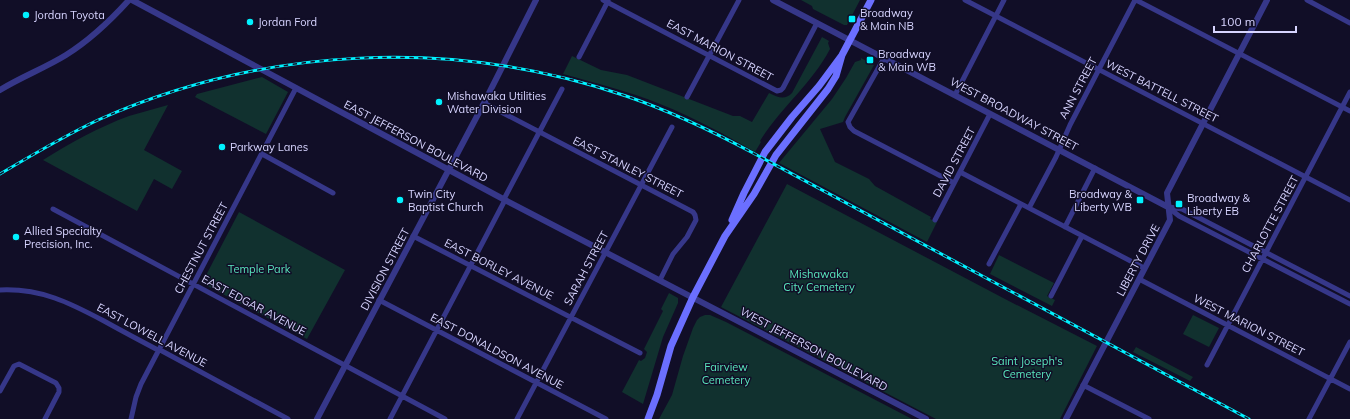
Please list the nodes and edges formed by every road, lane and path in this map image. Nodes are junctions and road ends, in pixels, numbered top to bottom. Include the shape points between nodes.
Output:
1 (129, 0) edge
2 (132, 0) edge
3 (536, 0) edge
4 (738, 0) edge
5 (773, 0) edge
6 (871, 0) edge
7 (965, 0) edge
8 (1004, 0) edge
9 (1136, 0) edge
10 (1267, 0) edge
11 (1307, 0) edge
12 (606, 1) edge
13 (996, 17) junction
14 (1350, 22) edge
15 (817, 23) junction
16 (850, 40) junction
17 (1239, 54) junction
18 (842, 55) junction
19 (579, 56) dead end
20 (709, 56) junction
21 (884, 58) junction
22 (1099, 70) junction
23 (296, 88) junction
24 (562, 89) dead end
25 (0, 90) edge
26 (1350, 92) edge
27 (955, 95) junction
28 (687, 97) dead end
29 (484, 103) junction
30 (1342, 107) junction
31 (1350, 111) edge
32 (990, 114) junction
33 (1202, 124) junction
34 (672, 127) dead end
35 (539, 132) junction
36 (1058, 149) junction
37 (262, 154) junction
38 (1094, 168) junction
39 (448, 170) junction
40 (960, 172) junction
41 (1306, 177) junction
42 (954, 183) junction
43 (641, 185) junction
44 (333, 193) dead end
45 (505, 200) junction
46 (1350, 200) edge
47 (1021, 204) junction
48 (1168, 207) junction
49 (1029, 208) junction
50 (53, 209) dead end
51 (934, 220) dead end
52 (1065, 226) junction
53 (413, 236) junction
54 (725, 236) junction
55 (1082, 236) junction
56 (606, 252) junction
57 (1266, 253) junction
58 (1262, 259) junction
59 (989, 264) dead end
60 (472, 265) junction
61 (1144, 268) junction
62 (1139, 279) junction
63 (660, 280) junction
64 (193, 284) junction
65 (0, 290) edge
66 (1051, 296) dead end
67 (1350, 296) edge
68 (693, 297) junction
69 (379, 300) junction
70 (1350, 304) edge
71 (571, 317) junction
72 (1228, 325) junction
73 (437, 331) junction
74 (1350, 342) edge
75 (159, 350) junction
76 (640, 353) dead end
77 (1207, 365) dead end
78 (345, 366) junction
79 (1331, 379) junction
80 (536, 383) junction
81 (1083, 385) junction
82 (1350, 389) edge
83 (0, 391) edge
84 (402, 396) junction
85 (45, 419) edge
86 (131, 419) edge
87 (288, 419) edge
88 (317, 419) edge
89 (390, 419) edge
90 (445, 419) edge
91 (517, 419) edge
92 (606, 419) edge
93 (648, 419) edge
94 (926, 419) edge
95 (1066, 419) edge
96 (1149, 419) edge
97 (1309, 419) edge

1 - 25 street via 78,47
2 - 23 street, EAST JEFFERSON BOULEVARD
3 - 29 street, DIVISION STREET
4 - 20 street
5 - 15 street, WEST BROADWAY STREET
6 - 16 main road
7 - 13 street, WEST BATTELL STREET
8 - 13 street
9 - 17 street
9 - 22 street, ANN STREET
10 - 17 street, LIBERTY DRIVE
11 - 14 street
12 - 19 street
12 - 20 street, EAST MARION STREET
13 - 22 street, WEST BATTELL STREET
13 - 27 street
15 - 16 street, WEST BROADWAY STREET
15 - 20 street, EAST MARION STREET via 783,88 779,91
16 - 18 main road
16 - 21 street, WEST BROADWAY STREET
17 - 30 street
17 - 33 street, LIBERTY DRIVE
18 - 54 main road via 836,76 828,89 776,155 754,194
18 - 54 main road via 765,152
20 - 28 street
21 - 27 street, WEST BROADWAY STREET
21 - 42 street via 848,122 850,127
22 - 33 street, WEST BATTELL STREET
22 - 36 street, ANN STREET
23 - 37 street, CHESTNUT STREET
23 - 39 street, EAST JEFFERSON BOULEVARD
24 - 35 street
26 - 30 street, CHARLOTTE STREET
27 - 32 street, WEST BROADWAY STREET
29 - 35 street, EAST STANLEY STREET
29 - 39 street, DIVISION STREET
30 - 31 street
30 - 41 street, CHARLOTTE STREET
32 - 36 street, WEST BROADWAY STREET
32 - 40 street, DAVID STREET
33 - 41 street, WEST BATTELL STREET
33 - 48 street, LIBERTY DRIVE via 1167,193
34 - 43 street, SARAH STREET
35 - 43 street, EAST STANLEY STREET
35 - 45 street
36 - 38 street, WEST BROADWAY STREET
36 - 49 street, ANN STREET
37 - 44 street
37 - 64 street, CHESTNUT STREET
38 - 48 street, WEST BROADWAY STREET
38 - 52 street
39 - 45 street, EAST JEFFERSON BOULEVARD
39 - 53 street, DIVISION STREET
40 - 42 street, DAVID STREET
40 - 47 street
41 - 46 street, WEST BATTELL STREET
41 - 57 street, CHARLOTTE STREET
42 - 51 street, DAVID STREET
43 - 56 street, SARAH STREET
43 - 63 street, EAST STANLEY STREET via 693,212 696,220 687,237 673,254
45 - 56 street, EAST JEFFERSON BOULEVARD
45 - 60 street
47 - 49 street
47 - 59 street
48 - 57 street, WEST BROADWAY STREET via 1182,209
48 - 58 street, WEST BROADWAY STREET via 1178,216
48 - 61 street, LIBERTY DRIVE via 1170,220
49 - 52 street
50 - 64 street, EAST EDGAR AVENUE
52 - 55 street
53 - 60 street, EAST BORLEY AVENUE
53 - 69 street, DIVISION STREET
54 - 68 main road
55 - 61 street
55 - 66 street
56 - 63 street, EAST JEFFERSON BOULEVARD
56 - 71 street, SARAH STREET
57 - 58 street, CHARLOTTE STREET
57 - 67 street, WEST BROADWAY STREET
58 - 70 street, WEST BROADWAY STREET
58 - 72 street, CHARLOTTE STREET
60 - 71 street, EAST BORLEY AVENUE
60 - 73 street
61 - 62 street, LIBERTY DRIVE
62 - 72 street, WEST MARION STREET
62 - 81 street, LIBERTY DRIVE
63 - 68 street, EAST JEFFERSON BOULEVARD
64 - 75 street, CHESTNUT STREET
64 - 78 street, EAST EDGAR AVENUE
65 - 75 street, EAST LOWELL AVENUE via 34,292 65,301
68 - 93 main road via 671,346
68 - 94 street, WEST JEFFERSON BOULEVARD
69 - 73 street, EAST DONALDSON AVENUE
69 - 78 street, DIVISION STREET
71 - 76 street, EAST BORLEY AVENUE
71 - 80 street, SARAH STREET
72 - 77 street, CHARLOTTE STREET
72 - 79 street, WEST MARION STREET
73 - 80 street, EAST DONALDSON AVENUE
73 - 84 street
74 - 79 street
75 - 86 street, CHESTNUT STREET via 137,391
75 - 87 street, EAST LOWELL AVENUE
78 - 84 street, EAST EDGAR AVENUE
78 - 88 street, DIVISION STREET
79 - 82 street, WEST MARION STREET
79 - 97 street
80 - 91 street, SARAH STREET
80 - 92 street, EAST DONALDSON AVENUE
81 - 95 street, LIBERTY DRIVE
81 - 96 street
83 - 85 street via 15,363 22,364 56,383 61,387
84 - 89 street
84 - 90 street, EAST EDGAR AVENUE

